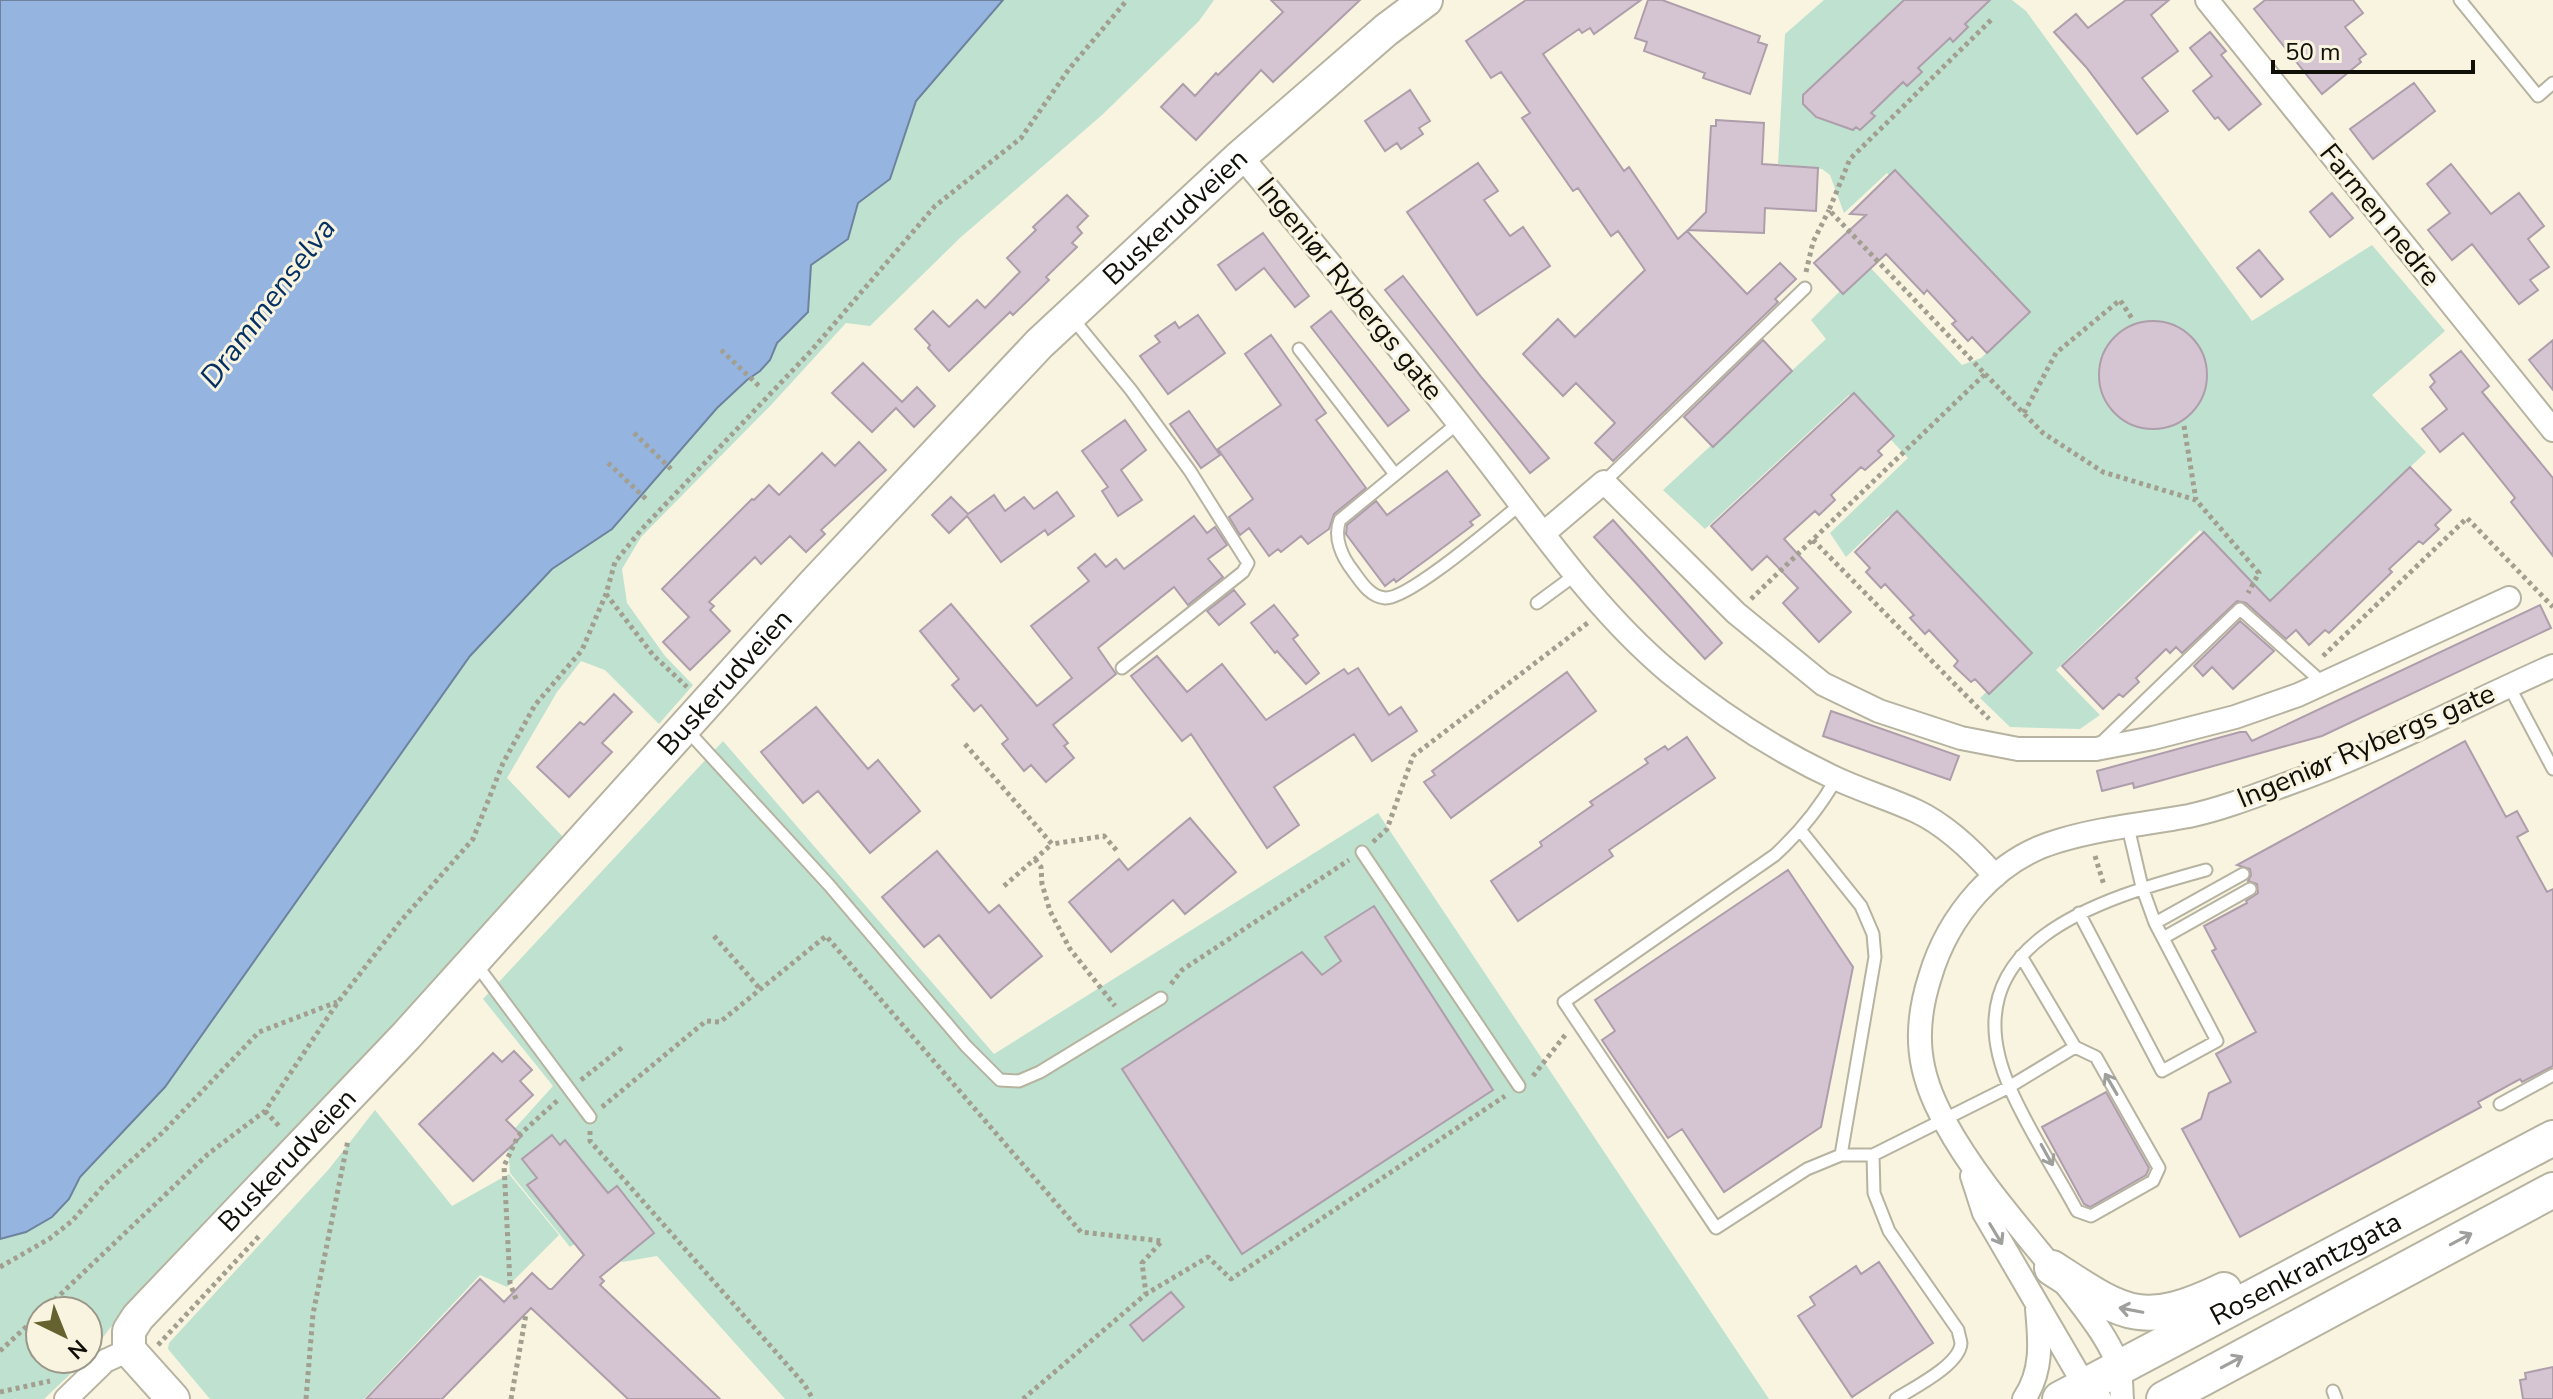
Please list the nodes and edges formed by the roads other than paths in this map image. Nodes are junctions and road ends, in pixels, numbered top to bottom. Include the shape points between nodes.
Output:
1 (2207, 0) edge
2 (2460, 0) edge
3 (1416, 3) edge
4 (2553, 83) edge
5 (1241, 156) junction
6 (1805, 288) road end
7 (1069, 315) junction
8 (1299, 349) dead end
9 (1458, 423) junction
10 (2553, 430) edge
11 (1394, 473) junction
12 (1604, 482) junction
13 (1521, 504) junction
14 (1544, 533) junction
15 (1575, 575) junction
16 (2509, 598) dead end
17 (1537, 603) dead end
18 (2553, 666) edge
19 (1122, 668) dead end
20 (2316, 677) junction
21 (2509, 686) junction
22 (694, 716) junction
23 (2096, 749) junction
24 (2553, 769) edge
25 (1836, 779) junction
26 (2128, 827) junction
27 (1801, 831) junction
28 (1362, 852) road end
29 (2206, 870) dead end
30 (2243, 874) dead end
31 (1995, 876) junction
32 (2142, 887) junction
33 (2250, 889) dead end
34 (2079, 913) junction
35 (2155, 923) junction
36 (2163, 938) junction
37 (2021, 956) junction
38 (473, 961) junction
39 (1161, 998) road end
40 (2075, 1047) junction
41 (2553, 1075) edge
42 (1519, 1086) road end
43 (2009, 1087) junction
44 (2500, 1104) dead end
45 (590, 1117) road end
46 (1943, 1119) junction
47 (2553, 1138) edge
48 (1841, 1155) junction
49 (1873, 1155) junction
50 (1968, 1163) junction
51 (2553, 1190) edge
52 (2052, 1268) junction
53 (2258, 1293) junction
54 (2036, 1300) junction
55 (129, 1350) junction
56 (2121, 1383) edge
57 (2082, 1395) edge
58 (66, 1399) edge
59 (173, 1399) edge
60 (1896, 1399) edge
61 (2024, 1399) edge
62 (2164, 1399) edge

1 - 10 street, Farmen nedre
2 - 4 lane via 2538,96
3 - 5 main road, Buskerudveien
5 - 7 main road, Buskerudveien
5 - 9 street, Ingeniør Rybergs gate
6 - 12 lane
7 - 19 lane via 1190,471 1248,563
7 - 22 main road, Buskerudveien
8 - 11 lane
9 - 11 lane, Ingeniør Rybergs gate
9 - 13 street, Ingeniør Rybergs gate
11 - 13 lane, Ingeniør Rybergs gate via 1337,527 1346,561 1376,596 1400,595
12 - 14 street
12 - 23 street via 1736,613 1823,684 1879,711 1961,738 2018,749
13 - 14 street, Ingeniør Rybergs gate
14 - 15 street, Ingeniør Rybergs gate
15 - 17 lane
15 - 25 street, Ingeniør Rybergs gate via 1633,639 1706,701
16 - 20 street
18 - 21 street, Ingeniør Rybergs gate
20 - 23 street via 2235,717
20 - 23 lane via 2240,609
21 - 24 lane
21 - 26 street, Ingeniør Rybergs gate via 2293,782 2192,815
22 - 38 main road, Buskerudveien
22 - 39 lane via 829,885 1000,1080 1019,1081 1040,1072
25 - 27 lane
25 - 31 street, Ingeniør Rybergs gate via 1919,812 1953,835
26 - 31 street, Ingeniør Rybergs gate via 2055,841
26 - 32 lane
27 - 48 lane via 1861,906 1873,934 1875,957
27 - 48 lane via 1775,855 1564,1002 1716,1228 1807,1169
28 - 42 lane
29 - 32 lane
30 - 35 lane
31 - 46 street, Ingeniør Rybergs gate via 1956,919 1937,952 1925,992 1918,1025 1921,1064
32 - 34 lane
32 - 35 lane
33 - 36 lane
34 - 36 lane via 2162,1071 2217,1041
34 - 37 lane
35 - 36 lane
37 - 40 lane
37 - 43 lane via 2005,976 1994,1016
38 - 45 lane
38 - 55 main road, Buskerudveien via 138,1317 129,1331
40 - 43 lane
43 -> 40 lane via 2077,1211 2091,1216 2153,1181 2159,1168 2096,1057
41 - 44 lane
43 - 46 lane
46 - 49 lane
46 - 50 street, Ingeniør Rybergs gate
47 - 53 main road, Rosenkrantzgata
48 - 49 lane
49 - 60 lane via 1874,1193 1889,1231 1958,1330 1961,1343 1947,1366
50 - 52 street, Ingeniør Rybergs gate
50 -> 54 street, Ingeniør Rybergs gate via 1984,1213
62 -> 51 main road, Rosenkrantzgata
53 -> 52 main road via 2232,1286 2183,1307 2133,1313 2108,1304
52 - 56 street, Ingeniør Rybergs gate via 2090,1315
53 - 56 main road, Rosenkrantzgata
54 - 57 street, Ingeniør Rybergs gate
54 - 61 street via 2040,1361
55 - 58 street via 105,1361
55 - 59 main road
56 - 57 main road, Rosenkrantzgata

